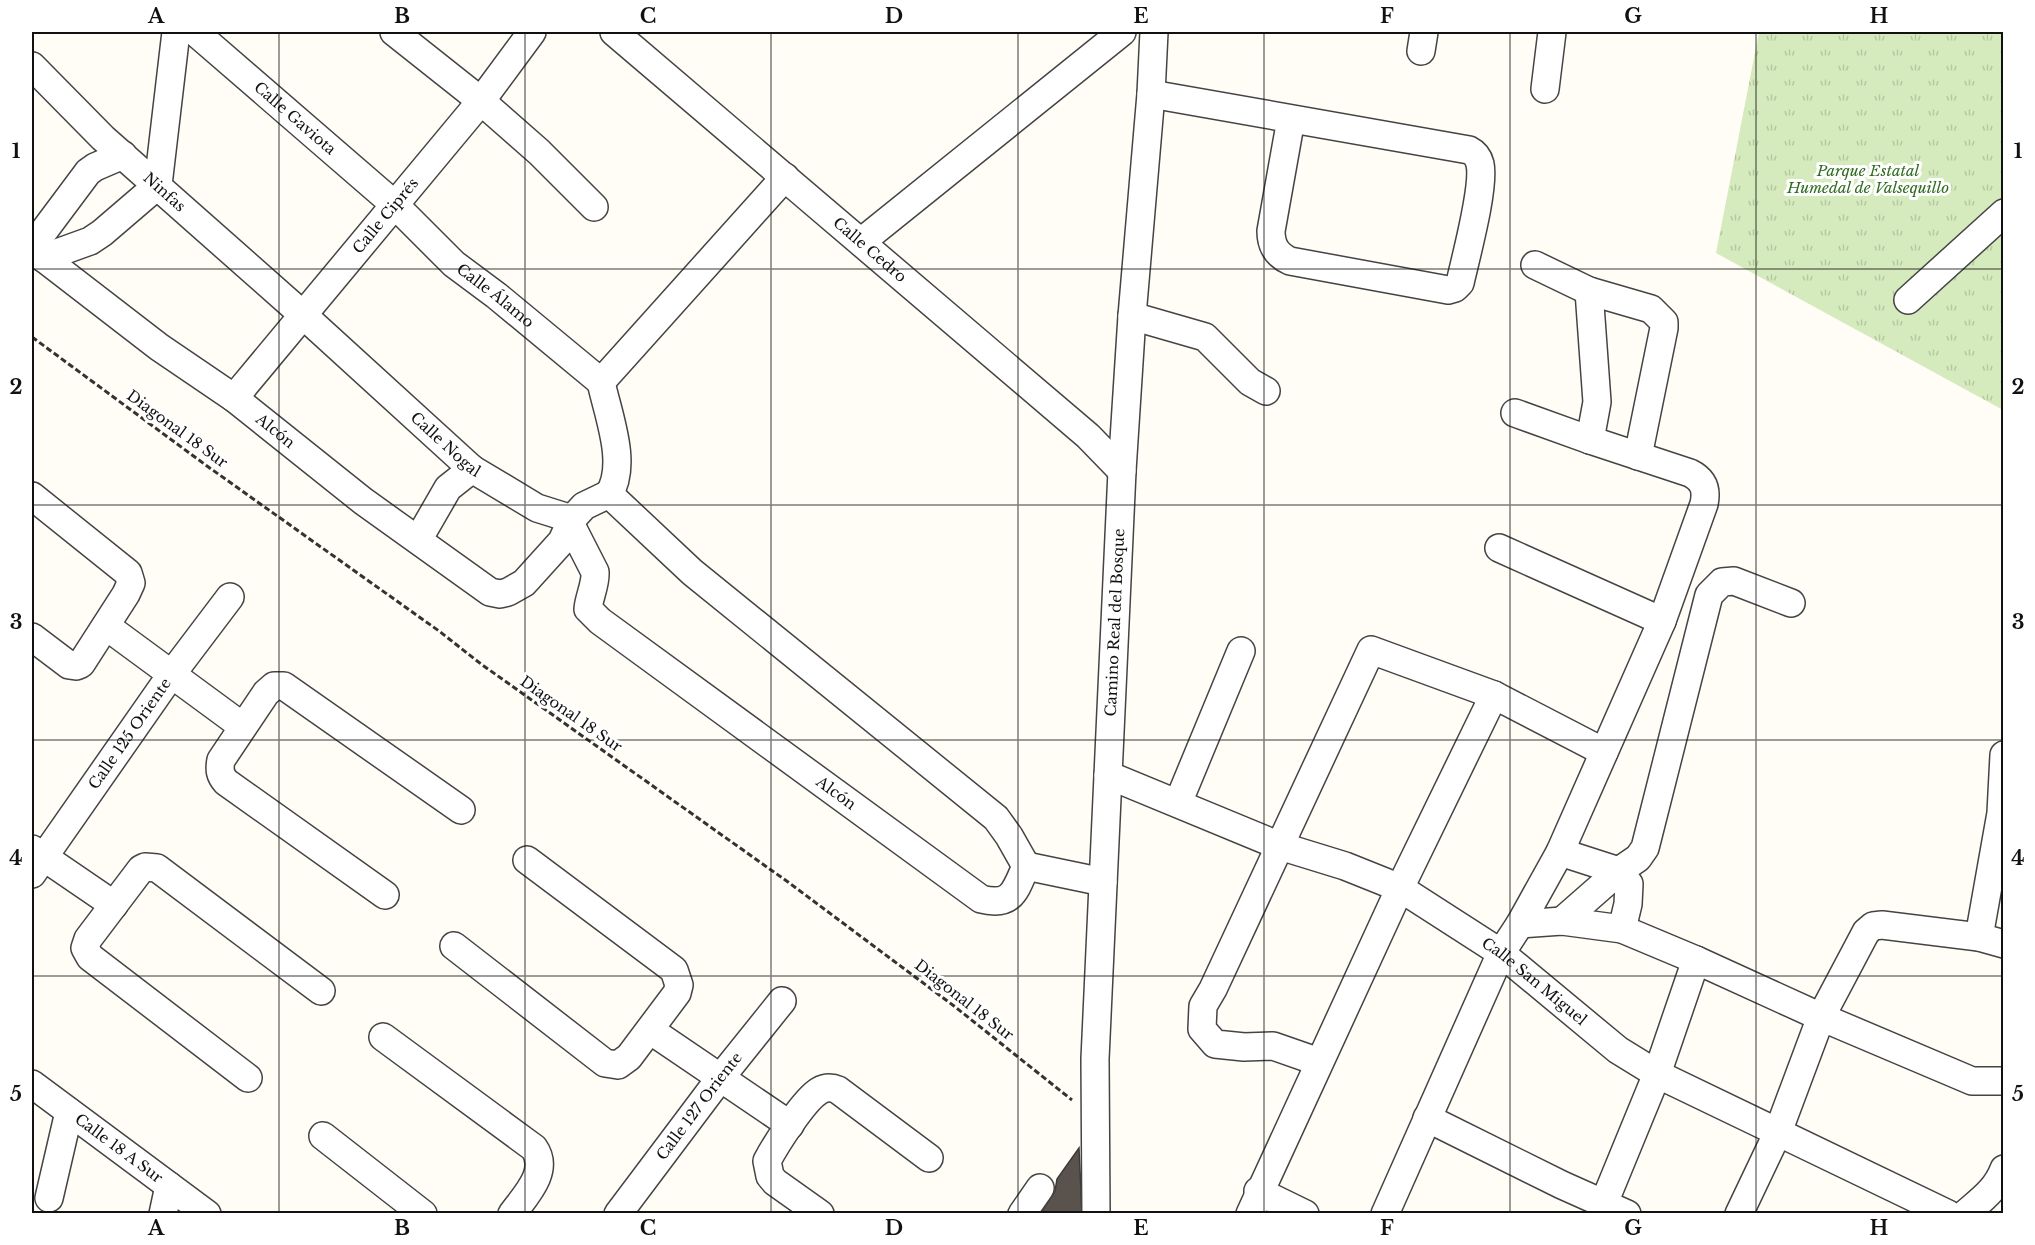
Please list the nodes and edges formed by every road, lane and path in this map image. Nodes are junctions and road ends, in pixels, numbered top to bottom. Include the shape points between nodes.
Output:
1 (176, 32) edge
2 (195, 32) edge
3 (393, 32) edge
4 (532, 32) edge
5 (614, 32) edge
6 (1122, 32) edge
7 (1154, 32) edge
8 (1552, 32) edge
9 (32, 66) edge
10 (1545, 89) dead end
11 (1151, 94) junction
12 (481, 101) junction
13 (1291, 119) junction
14 (123, 155) junction
15 (785, 177) junction
16 (158, 185) junction
17 (395, 205) junction
18 (594, 207) dead end
19 (2004, 213) edge
20 (861, 242) junction
21 (35, 251) edge
22 (1534, 265) dead end
23 (1589, 291) junction
24 (1908, 300) dead end
25 (302, 314) junction
26 (1132, 316) junction
27 (32, 337) edge
28 (601, 382) junction
29 (1266, 391) dead end
30 (234, 398) junction
31 (1515, 413) dead end
32 (1590, 440) junction
33 (1638, 456) junction
34 (472, 469) junction
35 (1122, 471) junction
36 (609, 494) junction
37 (32, 496) edge
38 (571, 521) junction
39 (418, 540) junction
40 (1499, 548) dead end
41 (230, 597) dead end
42 (1791, 603) dead end
43 (1662, 621) junction
44 (106, 626) junction
45 (32, 637) edge
46 (1241, 651) dead end
47 (171, 675) junction
48 (1494, 695) junction
49 (242, 726) junction
50 (1604, 752) junction
51 (2004, 755) edge
52 (1108, 775) junction
53 (1178, 803) junction
54 (461, 810) dead end
55 (1280, 846) junction
56 (1560, 852) junction
57 (35, 860) edge
58 (527, 860) dead end
59 (1026, 866) junction
60 (1619, 871) junction
61 (1103, 882) junction
62 (1400, 888) junction
63 (386, 895) dead end
64 (114, 905) junction
65 (1562, 921) junction
66 (1520, 924) junction
67 (1622, 929) junction
68 (1991, 941) edge
69 (454, 946) dead end
70 (1501, 953) junction
71 (1696, 960) junction
72 (321, 991) dead end
73 (782, 1001) dead end
74 (1821, 1017) junction
75 (650, 1030) junction
76 (383, 1037) dead end
77 (1319, 1062) junction
78 (1657, 1074) junction
79 (721, 1077) junction
80 (248, 1078) dead end
81 (2004, 1081) edge
82 (32, 1084) edge
83 (1096, 1110) junction
84 (69, 1112) junction
85 (1427, 1118) junction
86 (790, 1125) junction
87 (1779, 1132) junction
88 (323, 1136) dead end
89 (930, 1158) dead end
90 (2004, 1169) edge
91 (169, 1186) junction
92 (1040, 1188) dead end
93 (49, 1198) dead end
94 (1254, 1202) edge
95 (1575, 1203) edge
96 (1615, 1208) edge
97 (513, 1213) edge
98 (163, 1214) edge
99 (207, 1214) edge
100 (423, 1214) edge
101 (618, 1214) edge
102 (820, 1214) edge
103 (1022, 1214) edge
104 (1096, 1214) edge
105 (1305, 1214) edge
106 (1385, 1214) edge
107 (1739, 1214) edge
108 (1948, 1214) edge
109 (1965, 1214) edge

1 - 16 street
2 - 17 street, Calle Gaviota
3 - 12 street
4 - 12 street, Calle Ciprés
5 - 15 street, Calle Cedro
6 - 20 street
7 - 11 street, Camino Real del Bosque
8 - 10 street
9 - 14 street, Ninfas
11 - 13 street
11 - 26 street, Camino Real del Bosque
12 - 17 street, Calle Ciprés
12 - 18 street
13 - 13 street via 1476,154 1481,171 1479,191 1460,283 1448,290 1280,256 1271,241 1271,231
14 - 16 street, Ninfas
14 - 21 street via 88,172
15 - 20 street, Calle Cedro
15 - 28 street
16 - 21 street via 96,237
16 - 25 street, Ninfas
17 - 25 street, Calle Ciprés
17 - 28 street, Calle Álamo via 454,264
19 - 24 street
20 - 35 street, Calle Cedro via 1088,436
21 - 30 street, Alcón via 159,347
22 - 23 street
23 - 32 street via 1597,402
23 - 33 street via 1651,309 1664,322
25 - 30 street, Calle Ciprés
25 - 34 street, Calle Nogal
26 - 29 street via 1205,337 1250,382
26 - 35 street, Camino Real del Bosque
27 - 83 path, Diagonal 18 Sur via 788,882 1074,1101
28 - 36 street via 616,451 615,484
30 - 39 street, Alcón
31 - 32 street
32 - 33 street
33 - 43 street via 1698,477 1706,493
34 - 38 street, Calle Nogal via 537,508
34 - 39 street via 448,488
35 - 52 street, Camino Real del Bosque
36 - 38 street via 584,506
36 - 59 street via 692,572 996,818
37 - 44 street via 131,577 129,589
38 - 39 street, Alcón via 562,541 524,583 500,594 490,592
38 - 59 street, Alcón via 595,572 588,609 600,621 981,899 1006,900 1014,893
40 - 43 street
41 - 47 street, Calle 125 Oriente
42 - 60 street via 1734,581 1722,582 1709,595 1645,848
43 - 50 street
44 - 45 street via 85,660 76,666 69,665
44 - 47 street
46 - 53 street
47 - 49 street
47 - 57 street, Calle 125 Oriente
48 - 50 street
48 - 55 street via 1371,650
48 - 62 street
49 - 54 street via 270,688 284,686
49 - 63 street via 221,760 220,775
50 - 56 street
51 - 68 street
52 - 53 street, Calle San Miguel
52 - 61 street, Camino Real del Bosque
53 - 55 street, Calle San Miguel
55 - 62 street, Calle San Miguel
55 - 77 street via 1203,1006 1202,1029 1215,1044 1274,1046
56 - 60 street
56 - 66 street
57 - 64 street
58 - 75 street via 674,970 679,985 677,993
59 - 61 street
60 - 65 street
60 - 67 street via 1629,884
61 - 83 street, Camino Real del Bosque
62 - 70 street, Calle San Miguel
62 - 77 street
64 - 72 street via 141,869 157,868
64 - 80 street via 86,943 90,957
65 - 66 street
65 - 67 street
66 - 70 street
67 - 71 street
68 - 74 street via 1882,925 1873,927 1861,939
69 - 75 street via 605,1063 624,1062
70 - 78 street, Calle San Miguel via 1618,1050
70 - 85 street
71 - 74 street
71 - 78 street
73 - 79 street, Calle 127 Oriente
74 - 81 street via 1972,1081
74 - 87 street
75 - 79 street
76 - 97 street via 534,1148 539,1156 537,1179
77 - 94 street
78 - 87 street, Calle San Miguel
78 - 96 street
79 - 86 street
79 - 101 street, Calle 127 Oriente
82 - 84 street, Calle 18 A Sur
83 - 104 street, Camino Real del Bosque
84 - 91 street, Calle 18 A Sur
84 - 93 street
85 - 95 street
85 - 106 street
86 - 89 street via 812,1096 831,1087
86 - 102 street via 767,1161 767,1169 775,1182
87 - 107 street
87 - 108 street, Calle San Miguel
88 - 100 street
90 - 109 street via 1988,1195
91 - 98 street
91 - 99 street, Calle 18 A Sur
92 - 103 street
94 - 105 street
95 - 96 street

